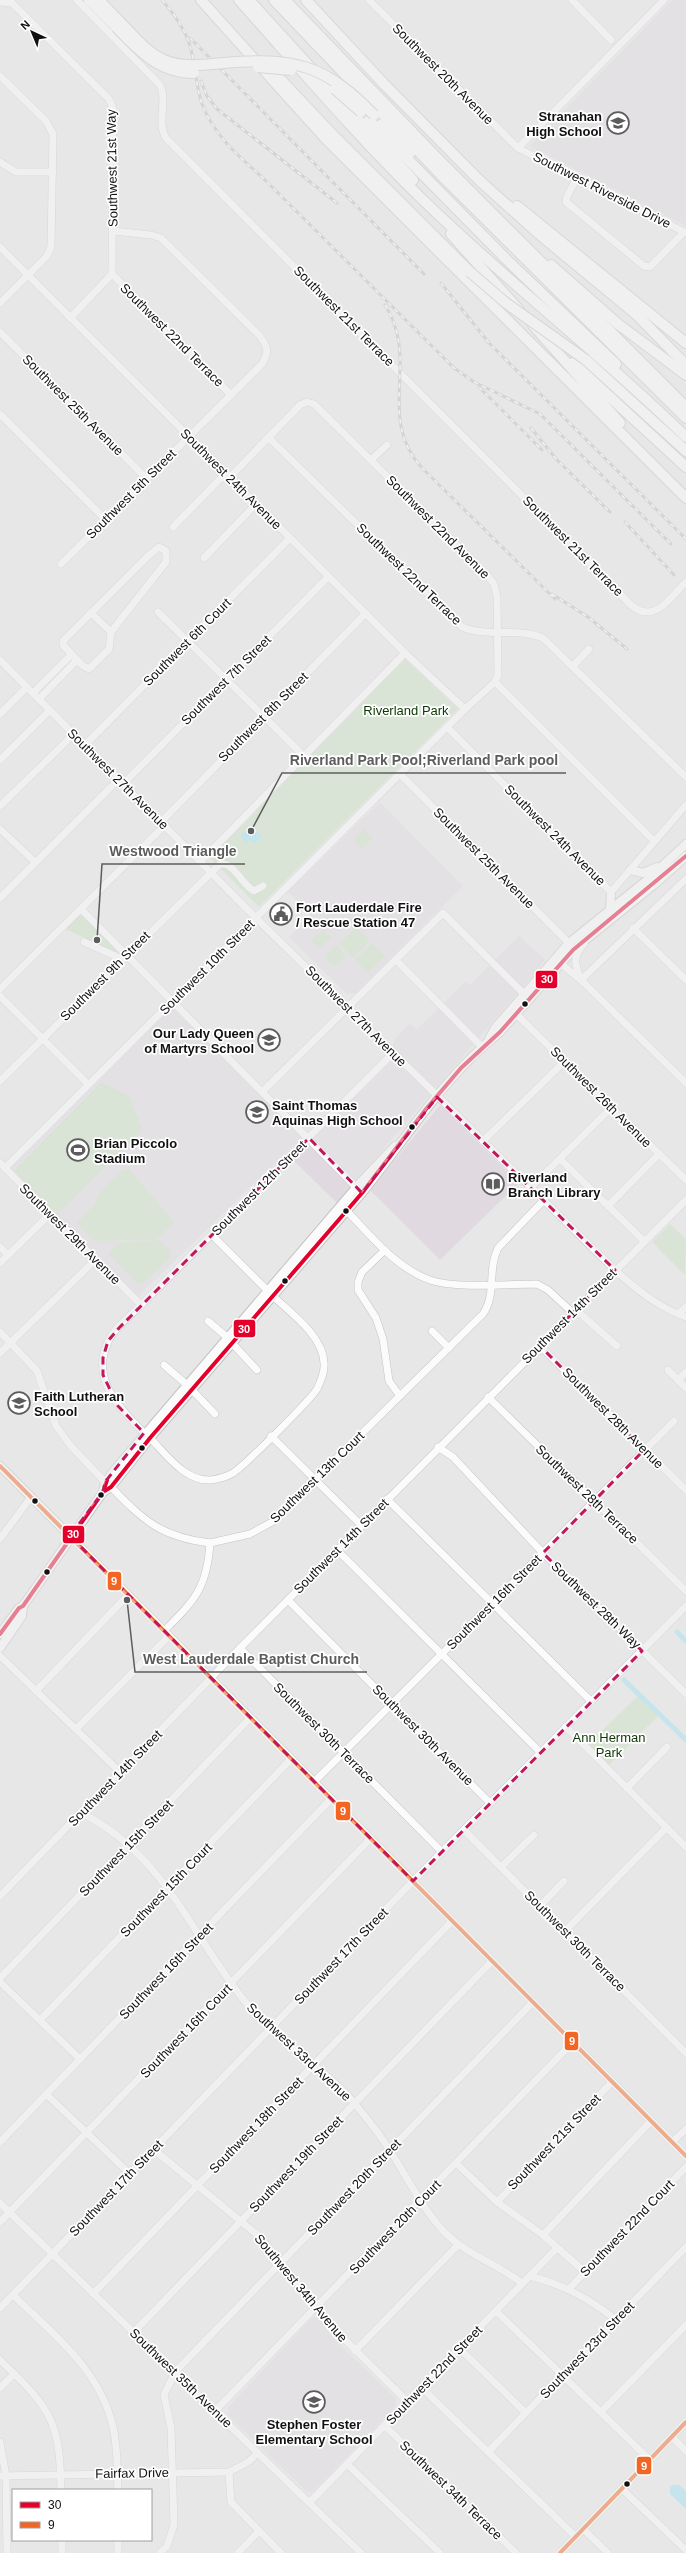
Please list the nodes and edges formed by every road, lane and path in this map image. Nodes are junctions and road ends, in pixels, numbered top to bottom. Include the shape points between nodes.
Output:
1 (77, 0) edge
2 (89, 0) edge
3 (99, 0) edge
4 (201, 0) edge
5 (207, 0) edge
6 (239, 0) edge
7 (249, 0) edge
8 (274, 0) edge
9 (285, 0) edge
10 (306, 0) edge
11 (369, 0) edge
12 (572, 0) edge
13 (664, 0) edge
14 (2, 1) edge
15 (118, 25) junction
16 (611, 40) dead end
17 (0, 76) edge
18 (371, 118) junction
19 (444, 144) junction
20 (518, 148) junction
21 (0, 162) edge
22 (53, 172) junction
23 (577, 178) junction
24 (421, 199) junction
25 (505, 226) junction
26 (113, 232) junction
27 (685, 232) edge
28 (0, 247) edge
29 (112, 274) junction
30 (28, 275) junction
31 (0, 303) edge
32 (70, 318) junction
33 (586, 321) junction
34 (0, 332) edge
35 (540, 333) junction
36 (686, 343) edge
37 (616, 364) junction
38 (686, 365) edge
39 (686, 375) edge
40 (231, 395) junction
41 (686, 407) edge
42 (0, 414) edge
43 (686, 418) edge
44 (686, 429) edge
45 (188, 436) junction
46 (686, 437) edge
47 (269, 438) junction
48 (387, 445) dead end
49 (686, 451) edge
50 (371, 460) junction
51 (686, 467) edge
52 (228, 477) junction
53 (146, 478) junction
54 (686, 492) edge
55 (686, 498) edge
56 (256, 504) junction
57 (106, 520) junction
58 (173, 527) dead end
59 (290, 538) junction
60 (204, 558) dead end
61 (61, 564) dead end
62 (328, 577) junction
63 (686, 582) edge
64 (158, 612) dead end
65 (91, 613) junction
66 (366, 613) junction
67 (110, 632) junction
68 (498, 632) junction
69 (187, 642) junction
70 (589, 649) dead end
71 (405, 653) junction
72 (74, 658) junction
73 (0, 660) edge
74 (573, 666) junction
75 (226, 680) junction
76 (495, 682) junction
77 (27, 687) junction
78 (33, 693) junction
79 (39, 699) junction
80 (465, 709) junction
81 (50, 710) junction
82 (0, 714) edge
83 (264, 717) junction
84 (447, 727) junction
85 (74, 734) junction
86 (85, 746) junction
87 (304, 756) junction
88 (0, 760) edge
89 (400, 774) junction
90 (686, 777) edge
91 (121, 782) junction
92 (686, 805) edge
93 (0, 806) edge
94 (163, 824) junction
95 (0, 828) edge
96 (654, 841) junction
97 (686, 844) edge
98 (686, 856) edge
99 (668, 861) junction
100 (35, 862) junction
101 (200, 862) junction
102 (630, 870) junction
103 (210, 871) junction
104 (685, 881) edge
105 (263, 886) dead end
106 (611, 892) junction
107 (0, 898) edge
108 (81, 909) junction
109 (610, 909) junction
110 (256, 918) junction
111 (633, 928) junction
112 (582, 931) junction
113 (594, 932) junction
114 (84, 942) dead end
115 (569, 943) junction
116 (570, 953) junction
117 (124, 957) junction
118 (396, 960) junction
119 (560, 963) junction
120 (553, 971) junction
121 (574, 975) junction
122 (581, 980) junction
123 (686, 980) edge
124 (0, 989) edge
125 (524, 994) junction
126 (0, 996) edge
127 (173, 1000) junction
128 (348, 1008) junction
129 (516, 1014) junction
130 (43, 1038) junction
131 (484, 1045) junction
132 (393, 1053) junction
133 (565, 1061) junction
134 (0, 1081) edge
135 (686, 1083) edge
136 (88, 1084) junction
137 (263, 1091) junction
138 (437, 1097) junction
139 (612, 1106) junction
140 (309, 1138) junction
141 (483, 1142) junction
142 (398, 1143) junction
143 (659, 1154) junction
144 (560, 1159) junction
145 (2, 1166) edge
146 (686, 1180) edge
147 (356, 1187) junction
148 (531, 1187) junction
149 (544, 1200) junction
150 (686, 1200) edge
151 (608, 1206) junction
152 (346, 1211) junction
153 (50, 1214) junction
154 (212, 1234) junction
155 (644, 1241) junction
156 (0, 1247) edge
157 (385, 1250) junction
158 (8, 1255) junction
159 (96, 1260) junction
160 (0, 1263) edge
161 (615, 1270) junction
162 (491, 1284) junction
163 (271, 1294) junction
164 (141, 1305) junction
165 (686, 1306) edge
166 (574, 1311) junction
167 (678, 1314) junction
168 (686, 1317) edge
169 (208, 1321) dead end
170 (432, 1331) dead end
171 (0, 1332) edge
172 (229, 1340) junction
173 (10, 1343) junction
174 (540, 1346) junction
175 (617, 1346) dead end
176 (449, 1348) junction
177 (0, 1353) edge
178 (164, 1365) dead end
179 (257, 1370) dead end
180 (668, 1370) dead end
181 (686, 1372) edge
182 (678, 1380) junction
183 (186, 1384) junction
184 (686, 1388) edge
185 (192, 1390) junction
186 (400, 1396) junction
187 (488, 1397) junction
188 (215, 1414) dead end
189 (674, 1421) dead end
190 (147, 1436) junction
191 (272, 1436) junction
192 (438, 1447) junction
193 (644, 1450) junction
194 (0, 1466) edge
195 (315, 1480) junction
196 (108, 1485) junction
197 (686, 1490) edge
198 (31, 1497) junction
199 (387, 1500) junction
200 (594, 1501) junction
201 (361, 1526) junction
202 (70, 1536) junction
203 (0, 1538) edge
204 (210, 1543) junction
205 (337, 1550) junction
206 (543, 1553) junction
207 (686, 1591) edge
208 (128, 1595) junction
209 (288, 1600) junction
210 (491, 1604) junction
211 (23, 1606) junction
212 (686, 1606) edge
213 (166, 1633) junction
214 (0, 1634) edge
215 (0, 1648) edge
216 (240, 1648) junction
217 (642, 1651) junction
218 (441, 1655) junction
219 (0, 1656) edge
220 (211, 1678) junction
221 (36, 1691) junction
222 (686, 1694) edge
223 (591, 1701) junction
224 (391, 1704) junction
225 (250, 1718) junction
226 (566, 1727) junction
227 (76, 1729) junction
228 (667, 1747) dead end
229 (344, 1752) junction
230 (540, 1752) junction
231 (291, 1759) junction
232 (120, 1772) junction
233 (314, 1782) junction
234 (627, 1788) junction
235 (331, 1799) junction
236 (490, 1803) junction
237 (81, 1813) junction
238 (666, 1828) junction
239 (464, 1830) junction
240 (534, 1835) dead end
241 (370, 1839) junction
242 (130, 1845) junction
243 (685, 1845) edge
244 (442, 1852) junction
245 (501, 1867) junction
246 (413, 1881) junction
247 (564, 1881) dead end
248 (168, 1888) junction
249 (0, 1896) edge
250 (540, 1906) junction
251 (452, 1922) junction
252 (565, 1931) junction
253 (200, 1935) junction
254 (492, 1961) junction
255 (0, 1978) edge
256 (0, 1982) edge
257 (232, 1983) junction
258 (533, 2002) junction
259 (40, 2020) junction
260 (270, 2028) junction
261 (572, 2042) junction
262 (686, 2053) edge
263 (80, 2059) junction
264 (314, 2065) junction
265 (612, 2082) junction
266 (46, 2094) junction
267 (354, 2103) junction
268 (651, 2121) junction
269 (686, 2130) edge
270 (86, 2133) junction
271 (0, 2142) edge
272 (672, 2142) junction
273 (153, 2149) junction
274 (390, 2150) junction
275 (686, 2156) edge
276 (457, 2164) junction
277 (686, 2167) edge
278 (129, 2173) junction
279 (198, 2185) junction
280 (420, 2201) junction
281 (497, 2202) junction
282 (0, 2203) edge
283 (10, 2212) junction
284 (242, 2220) junction
285 (0, 2222) edge
286 (543, 2235) junction
287 (458, 2246) junction
288 (686, 2247) edge
289 (557, 2248) junction
290 (52, 2254) junction
291 (281, 2261) junction
292 (585, 2272) junction
293 (530, 2276) junction
294 (522, 2283) junction
295 (569, 2289) junction
296 (93, 2294) junction
297 (13, 2295) junction
298 (316, 2307) junction
299 (0, 2308) edge
300 (496, 2311) junction
301 (616, 2320) junction
302 (686, 2325) edge
303 (134, 2332) junction
304 (460, 2348) junction
305 (355, 2351) junction
306 (0, 2360) edge
307 (175, 2372) junction
308 (14, 2374) junction
309 (563, 2375) junction
310 (0, 2388) edge
311 (422, 2388) junction
312 (408, 2402) junction
313 (215, 2411) junction
314 (601, 2412) junction
315 (526, 2413) junction
316 (686, 2422) edge
317 (385, 2426) junction
318 (672, 2437) junction
319 (0, 2442) edge
320 (686, 2451) edge
321 (488, 2452) junction
322 (258, 2453) junction
323 (650, 2460) junction
324 (347, 2464) junction
325 (229, 2472) junction
326 (117, 2473) junction
327 (173, 2473) junction
328 (61, 2475) junction
329 (3, 2476) edge
330 (622, 2488) junction
331 (61, 2489) edge
332 (118, 2489) edge
333 (310, 2502) junction
334 (583, 2529) junction
335 (259, 2531) junction
336 (576, 2537) junction
337 (62, 2541) edge
338 (118, 2541) edge
339 (686, 2550) edge
340 (7, 2553) edge
341 (62, 2553) edge
342 (118, 2553) edge
343 (160, 2553) edge
344 (238, 2553) edge
345 (281, 2553) edge
346 (361, 2553) edge
347 (440, 2553) edge
348 (516, 2553) edge
349 (560, 2553) edge
350 (608, 2553) edge

1 - 63 street, Southwest 21st Terrace via 160,85 162,129 166,138 631,605 647,613 657,611
2 - 15 highway
3 - 15 highway
4 - 55 highway via 326,139
5 - 49 highway, bridge via 320,122 470,272 506,303 586,360
6 - 24 highway via 345,119
7 - 37 highway via 358,122 442,210 510,274
8 - 33 highway
9 - 25 highway
10 - 19 highway via 368,68
11 - 20 street, Southwest 20th Avenue
12 - 16 street
13 - 20 street
14 - 26 street, Southwest 21st Way via 12,3 109,99 113,108
15 - 18 highway, bridge via 155,55 178,64 197,66 271,60 312,69 346,89
17 - 22 street via 46,121 53,134
18 - 33 highway via 492,236
18 - 37 highway via 513,266
19 - 36 highway
19 - 38 highway via 519,217 633,312
20 - 23 street, Southwest Riverside Drive
21 - 22 street via 16,172
22 - 30 street via 51,247
23 - 27 street, Southwest Riverside Drive
23 - 27 street via 566,202 644,266 650,267
24 - 35 highway
24 - 46 highway via 480,254 638,391
25 - 39 highway via 618,324
25 - 41 highway
26 - 29 street, Southwest 21st Way
26 - 40 street, Southwest 5th Street via 161,238 260,336 267,346 268,354 262,364
28 - 30 street, Southwest 24th Avenue
29 - 32 street
29 - 40 street, Southwest 22nd Terrace
30 - 31 street
30 - 32 street, Southwest 24th Avenue
32 - 45 street, Southwest 24th Avenue
33 - 43 highway
34 - 53 street, Southwest 25th Avenue
35 - 51 highway
35 - 54 highway via 608,411
37 - 44 highway
40 - 45 street, Southwest 5th Street
42 - 57 street
45 - 52 street, Southwest 24th Avenue
45 - 53 street, Southwest 5th Street
47 - 50 street, Southwest 22nd Avenue via 300,405 307,402 314,404
47 - 52 street
47 - 68 street, Southwest 22nd Terrace via 462,627 472,631
48 - 50 street
50 - 68 street, Southwest 22nd Avenue via 494,584
52 - 56 street, Southwest 24th Avenue
52 - 58 street via 220,479
53 - 57 street, Southwest 5th Street
56 - 59 street, Southwest 24th Avenue
56 - 60 street
57 - 61 street, Southwest 5th Street
59 - 62 street, Southwest 24th Avenue
59 - 69 street, Southwest 6th Court
62 - 66 street, Southwest 24th Avenue
62 - 75 street, Southwest 7th Street
64 - 69 street
65 - 67 street
65 - 67 street via 153,551 162,547 166,551 166,562
65 - 72 street via 63,640 63,645
66 - 71 street, Southwest 24th Avenue
66 - 83 street, Southwest 8th Street
67 - 72 street via 109,649 89,669
68 - 74 street via 530,632 543,638
68 - 76 street via 498,675
69 - 75 street
69 - 86 street, Southwest 6th Court
70 - 74 street
71 - 80 street, Southwest 24th Avenue
71 - 87 street
72 - 78 street
72 - 79 street
73 - 77 street, Southwest 27th Avenue
74 - 90 street
75 - 83 street
75 - 91 street, Southwest 7th Street
76 - 80 street, Southwest 10th Street
76 - 96 street
77 - 78 street, Southwest 27th Avenue
77 - 82 street
78 - 79 street, Southwest 27th Avenue
79 - 81 street, Southwest 27th Avenue
80 - 84 street, Southwest 10th Street
81 - 85 street, Southwest 27th Avenue
81 - 88 street
83 - 87 street
83 - 94 street, Southwest 8th Street
84 - 89 street, Southwest 10th Street
84 - 106 street, Southwest 24th Avenue
85 - 86 street, Southwest 27th Avenue
85 - 93 street
86 - 91 street, Southwest 27th Avenue
87 - 101 street
89 - 110 street, Southwest 10th Street
89 - 115 street, Southwest 25th Avenue
91 - 94 street, Southwest 27th Avenue
91 - 100 street, Southwest 7th Street
92 - 96 street
94 - 101 street, Southwest 27th Avenue
94 - 108 street, Southwest 8th Street
95 - 100 street
96 - 102 street
97 - 99 main road
98 - 113 main road
99 - 102 main road via 645,872
99 - 109 main road
100 - 107 street, Southwest 7th Street
101 - 103 street, Southwest 27th Avenue
102 - 106 street
103 - 105 street via 224,863 249,889 254,891
103 - 110 street, Southwest 27th Avenue
103 - 117 street, Southwest 9th Street
104 - 111 street
106 - 109 main road
108 - 117 street
108 - 124 street, Southwest 8th Street
109 - 112 main road
110 - 127 street, Southwest 10th Street
110 - 128 street, Southwest 27th Avenue
111 - 122 street
111 - 123 street
112 - 115 main road
112 - 116 main road
113 - 116 main road
113 - 122 street via 576,956 575,964
114 - 117 street
115 - 120 main road
115 - 125 main road
116 - 119 main road
116 - 121 street via 569,961
117 - 127 street
117 - 130 street, Southwest 9th Street
118 - 125 street via 443,913
118 - 128 street
118 - 131 street
119 - 120 main road
119 - 121 street
120 - 129 main road
121 - 122 street
122 - 135 street
125 - 131 main road
126 - 130 street
127 - 136 street, Southwest 10th Street
127 - 137 street
128 - 132 street, Southwest 27th Avenue
128 - 137 street
129 - 131 main road
129 - 133 street, Southwest 26th Avenue
130 - 134 street, Southwest 9th Street
130 - 136 street
131 - 138 main road
132 - 138 street, Southwest 27th Avenue
132 - 140 street, Southwest 12th Street
133 - 139 street, Southwest 26th Avenue
133 - 141 street
136 - 145 street, Southwest 10th Street
137 - 140 street
138 - 141 street, Southwest 27th Avenue
138 - 142 main road
139 - 143 street, Southwest 26th Avenue
139 - 144 street
140 - 147 street
140 - 154 street, Southwest 12th Street
141 - 148 street, Southwest 27th Avenue
142 - 147 main road
142 - 152 main road via 388,1161
143 - 146 street, Southwest 26th Avenue
143 - 151 street
144 - 148 street
144 - 151 street
145 - 153 street, Southwest 29th Avenue
147 - 152 main road via 357,1194
147 - 163 main road
148 - 149 street, Southwest 27th Avenue
149 - 161 street, Southwest 27th Avenue
149 - 162 street, Southwest 13th Court via 498,1248 493,1258
150 - 155 street, Southwest 14th Street
151 - 155 street
152 - 157 street
152 - 163 main road
153 - 158 street
153 - 159 street, Southwest 29th Avenue
154 - 163 street
154 - 164 street, Southwest 12th Street
155 - 161 street, Southwest 14th Street
156 - 158 street
157 - 162 street via 409,1270 431,1281
157 - 186 street via 362,1272 358,1290 376,1318 383,1338 389,1381
158 - 160 street
159 - 164 street, Southwest 29th Avenue
159 - 173 street
161 - 166 street, Southwest 14th Street
161 - 167 street, Southwest 27th Avenue via 634,1288
162 - 166 street via 537,1284
162 - 176 street, Southwest 13th Court via 490,1303 487,1308
163 - 172 main road
163 - 172 main road via 242,1320
163 - 191 street via 311,1333 321,1348 324,1370 316,1389
164 - 190 street, Southwest 12th Street via 108,1341 103,1358 104,1375 110,1393 118,1406
165 - 167 street
166 - 174 street, Southwest 14th Street
166 - 175 street
167 - 168 street, Southwest 27th Avenue
169 - 172 street
170 - 176 street
171 - 173 street
172 - 179 street
172 - 183 main road
172 - 185 main road
173 - 177 street
173 - 196 street via 37,1371 56,1426 70,1445
174 - 187 street, Southwest 14th Street
174 - 193 street, Southwest 28th Avenue
176 - 186 street, Southwest 13th Court
178 - 183 street
180 - 182 street
181 - 182 street
182 - 184 street
183 - 190 main road
185 - 188 street
185 - 190 main road
186 - 195 street, Southwest 13th Court
187 - 192 street, Southwest 14th Street
187 - 200 street, Southwest 28th Terrace
189 - 193 street, Southwest 16th Street
190 - 191 street, Southwest 12th Street via 182,1470 197,1478 210,1480 232,1474
190 - 196 main road
190 - 196 main road via 130,1462
191 - 195 street
192 - 199 street, Southwest 14th Street
192 - 206 street, Southwest 28th Way via 453,1457
193 - 197 street, Southwest 28th Avenue
193 - 200 street, Southwest 16th Street
194 - 198 main road
195 - 201 street
195 - 204 street, Southwest 13th Court via 272,1522 250,1534
196 - 202 main road
196 - 204 street via 150,1524 186,1540
198 - 202 main road
198 - 203 street
199 - 201 street, Southwest 14th Street
199 - 210 street
200 - 206 street, Southwest 16th Street
200 - 207 street, Southwest 28th Terrace
201 - 205 street, Southwest 14th Street
202 - 208 street
202 - 211 main road
204 - 213 street via 209,1566 202,1587
205 - 209 street, Southwest 14th Street
205 - 218 street
206 - 210 street, Southwest 16th Street
206 - 217 street, Southwest 28th Way
208 - 213 street
208 - 221 street
209 - 216 street, Southwest 14th Street
209 - 224 street, Southwest 30th Avenue
210 - 218 street, Southwest 16th Street
210 - 223 street
211 - 214 main road
211 - 215 main road via 22,1616
212 - 217 street, Southwest 17th Street
213 - 220 street
213 - 227 street
216 - 220 street, Southwest 14th Street
216 - 229 street, Southwest 30th Terrace
217 - 222 street, Southwest 28th Way
217 - 223 street, Southwest 17th Street
218 - 224 street, Southwest 16th Street
218 - 230 street
219 - 221 street
220 - 225 street
220 - 232 street, Southwest 14th Street
221 - 227 street
223 - 226 street, Southwest 17th Street
224 - 229 street, Southwest 16th Street
224 - 236 street, Southwest 30th Avenue
225 - 231 street
225 - 242 street, Southwest 15th Street
226 - 230 street, Southwest 17th Street
226 - 234 street
227 - 232 street
228 - 234 street
229 - 233 street, Southwest 16th Street
229 - 244 street, Southwest 30th Terrace
230 - 236 street, Southwest 17th Street
231 - 233 street
231 - 248 street, Southwest 15th Court
232 - 237 street, Southwest 14th Street
233 - 235 street
234 - 238 street
235 - 241 street
235 - 253 street, Southwest 16th Street
236 - 239 street, Southwest 17th Street
237 - 242 street, Southwest 33rd Avenue via 102,1824
237 - 249 street, Southwest 14th Street
238 - 243 street
238 - 252 street
239 - 244 street, Southwest 17th Street
239 - 245 street, Southwest 30th Terrace
240 - 245 street
241 - 246 street
241 - 257 street, Southwest 16th Court
242 - 248 street, Southwest 33rd Avenue
242 - 255 street, Southwest 15th Street
244 - 246 street, Southwest 17th Street
245 - 250 street, Southwest 30th Terrace
246 - 251 street
246 - 260 street, Southwest 17th Street
247 - 250 street
248 - 253 street, Southwest 33rd Avenue
248 - 259 street, Southwest 15th Court
250 - 252 street, Southwest 30th Terrace
251 - 254 street
251 - 264 street, Southwest 18th Street
252 - 262 street, Southwest 30th Terrace
253 - 257 street, Southwest 33rd Avenue
253 - 263 street, Southwest 16th Street
254 - 258 street
254 - 267 street, Southwest 19th Street
256 - 259 street
257 - 260 street, Southwest 33rd Avenue via 247,2005
257 - 270 street, Southwest 16th Court
258 - 261 street
258 - 274 street, Southwest 20th Street
259 - 263 street
260 - 264 street, Southwest 33rd Avenue
260 - 273 street, Southwest 17th Street
261 - 265 street
261 - 276 street, Southwest 20th Court
263 - 266 street, Southwest 16th Street
264 - 267 street, Southwest 33rd Avenue
264 - 279 street, Southwest 18th Street
265 - 268 street
265 - 281 street, Southwest 21st Street
266 - 270 street
266 - 271 street, Southwest 16th Street
267 - 274 street, Southwest 33rd Avenue
267 - 284 street, Southwest 19th Street
268 - 272 street
268 - 286 street
269 - 272 street
270 - 278 street
270 - 283 street, Southwest 16th Court
272 - 275 street
273 - 278 street, Southwest 17th Street
273 - 279 street, Southwest 34th Avenue
274 - 280 street, Southwest 33rd Avenue
274 - 291 street, Southwest 20th Street
276 - 280 street, Southwest 20th Court
276 - 281 street
277 - 292 street, Southwest 22nd Court
278 - 290 street, Southwest 17th Street
279 - 284 street, Southwest 34th Avenue
279 - 296 street, Southwest 18th Street
280 - 287 street, Southwest 33rd Avenue via 439,2227
280 - 298 street, Southwest 20th Court
281 - 286 street
282 - 283 street, Southwest 35th Avenue
283 - 285 street, Southwest 16th Court
283 - 290 street, Southwest 35th Avenue
284 - 291 street, Southwest 34th Avenue
284 - 303 street, Southwest 19th Street
286 - 289 street
287 - 294 street, Southwest 33rd Avenue via 505,2270
287 - 305 street
288 - 301 street, Southwest 23rd Street
289 - 292 street
289 - 293 street, Southwest 22nd Street
290 - 296 street, Southwest 35th Avenue
290 - 297 street, Southwest 17th Street
291 - 298 street, Southwest 34th Avenue
291 - 307 street, Southwest 20th Street
292 - 295 street, Southwest 22nd Court
293 - 294 street, Southwest 22nd Street
293 - 295 street
294 - 300 street, Southwest 22nd Street
295 - 301 street via 592,2301
296 - 303 street, Southwest 35th Avenue
297 - 299 street, Southwest 17th Street
297 - 326 street via 75,2355 92,2376 113,2424
298 - 305 street, Southwest 34th Avenue
298 - 313 street, Southwest 20th Court
300 - 304 street, Southwest 22nd Street
300 - 309 street
301 - 309 street, Southwest 23rd Street
302 - 314 street
303 - 307 street, Southwest 35th Avenue
304 - 311 street, Southwest 22nd Street
304 - 315 street
305 - 312 street, Southwest 34th Avenue
306 - 308 street
307 - 313 street, Southwest 35th Avenue
307 - 327 street via 164,2395 170,2428
308 - 310 street
308 - 328 street via 41,2402 53,2422 60,2448
309 - 314 street
309 - 315 street, Southwest 23rd Street
311 - 312 street, Southwest 22nd Street
311 - 321 street
312 - 317 street, Southwest 22nd Street
313 - 322 street, Southwest 35th Avenue
314 - 323 street
315 - 321 street, Southwest 23rd Street
316 - 318 street
317 - 324 street, Southwest 22nd Street
317 - 348 street, Southwest 34th Terrace
318 - 320 street
318 - 323 street
319 - 329 street via 4,2452
321 - 336 street
322 - 325 street, Fairfax Drive via 248,2462
322 - 333 street, Southwest 35th Avenue
323 - 330 street
324 - 333 street, Southwest 22nd Street
324 - 347 street
325 - 327 street, Fairfax Drive
325 - 335 street via 231,2502
326 - 327 street, Fairfax Drive
326 - 328 street, Fairfax Drive
326 - 332 street
327 - 343 street via 174,2526 167,2546
328 - 329 street, Fairfax Drive
328 - 331 street
329 - 340 street
330 - 334 street
330 - 339 street
333 - 346 street, Southwest 35th Avenue
334 - 336 street
334 - 350 street
335 - 344 street
335 - 345 street
336 - 349 street
337 - 341 street
338 - 342 street

